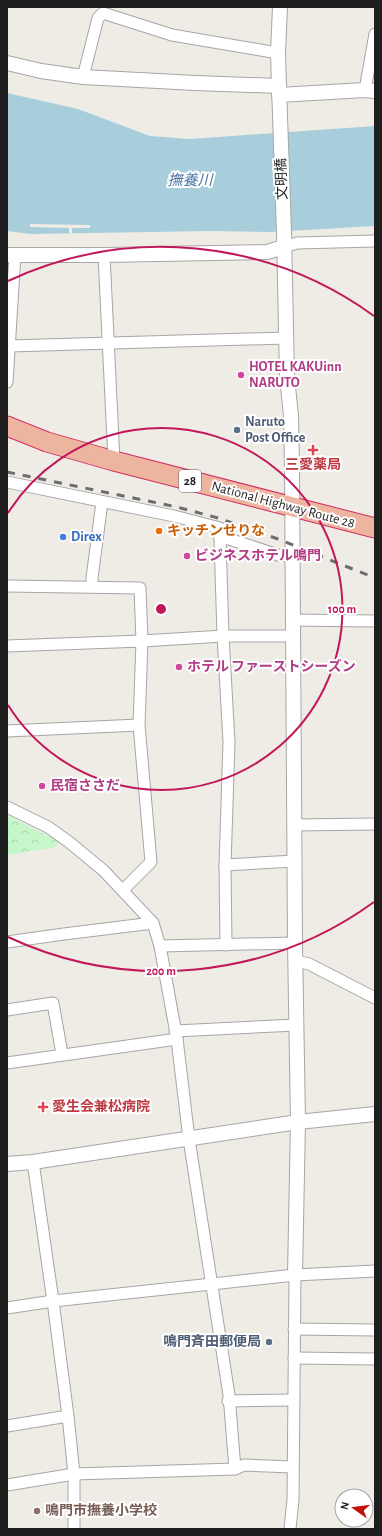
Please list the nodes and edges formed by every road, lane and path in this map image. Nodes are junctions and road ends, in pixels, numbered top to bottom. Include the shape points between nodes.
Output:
1 (280, 7) edge
2 (110, 11) edge
3 (375, 34) edge
4 (278, 53) junction
5 (7, 63) edge
6 (83, 77) junction
7 (279, 90) junction
8 (370, 91) edge
9 (284, 240) junction
10 (375, 241) edge
11 (11, 255) edge
12 (104, 255) junction
13 (286, 338) junction
14 (108, 344) junction
15 (10, 346) junction
16 (7, 382) edge
17 (7, 426) edge
18 (114, 461) junction
19 (7, 482) edge
20 (102, 502) junction
21 (292, 508) junction
22 (375, 528) edge
23 (220, 538) junction
24 (292, 556) junction
25 (7, 586) edge
26 (92, 587) junction
27 (292, 620) junction
28 (375, 621) edge
29 (223, 636) junction
30 (292, 636) junction
31 (142, 641) junction
32 (7, 646) edge
33 (140, 724) junction
34 (7, 731) edge
35 (7, 807) edge
36 (375, 824) edge
37 (294, 825) junction
38 (294, 861) junction
39 (225, 865) junction
40 (123, 890) junction
41 (153, 923) junction
42 (7, 942) edge
43 (295, 943) junction
44 (226, 945) junction
45 (160, 946) junction
46 (295, 961) junction
47 (375, 998) edge
48 (7, 1010) edge
49 (296, 1025) junction
50 (176, 1035) junction
51 (62, 1054) junction
52 (7, 1063) edge
53 (375, 1114) edge
54 (298, 1122) junction
55 (189, 1138) junction
56 (33, 1162) junction
57 (7, 1164) edge
58 (375, 1271) edge
59 (295, 1275) junction
60 (212, 1284) junction
61 (53, 1301) junction
62 (7, 1308) edge
63 (294, 1329) junction
64 (375, 1330) edge
65 (294, 1358) junction
66 (375, 1359) edge
67 (228, 1400) junction
68 (294, 1400) junction
69 (68, 1416) junction
70 (7, 1426) edge
71 (292, 1467) junction
72 (235, 1469) junction
73 (74, 1474) junction
74 (7, 1485) edge
75 (74, 1529) edge
76 (290, 1529) edge

1 - 4 street, 文明橋
2 - 4 street via 172,35
2 - 6 street via 98,18
3 - 8 street
4 - 7 street, 文明橋
5 - 6 street
6 - 7 street
7 - 8 street
7 - 9 street, 文明橋
9 - 10 street via 297,243
9 - 12 street via 267,252
9 - 13 street, 文明橋
11 - 12 street
11 - 15 street
12 - 14 street
13 - 14 street
13 - 21 street, 文明橋 via 291,416
14 - 15 street
14 - 18 street
15 - 16 street
17 - 18 highway, National Highway Route 28 / 28 via 47,442
18 - 21 highway, National Highway Route 28 / 28
19 - 20 street
20 - 23 street via 220,528
20 - 26 street
21 - 22 highway, National Highway Route 28 / 28
21 - 24 street, 文明橋
23 - 24 street via 278,555
23 - 29 street
24 - 27 street, 文明橋
25 - 26 street
26 - 31 street via 140,588
27 - 28 street
27 - 30 street, 文明橋
29 - 30 street
29 - 31 street
29 - 39 street via 229,742
30 - 37 street, 文明橋
31 - 32 street
31 - 33 street
33 - 34 street
33 - 40 street via 151,862
35 - 40 street via 48,827 69,842
36 - 37 street
37 - 38 street, 文明橋
38 - 39 street
38 - 43 street, 文明橋
39 - 44 street
40 - 41 street
41 - 42 street
41 - 45 street
43 - 44 street
43 - 46 street, 文明橋
44 - 45 street
45 - 50 street
46 - 47 street via 308,964
46 - 49 street, 文明橋
48 - 51 street via 53,1003
49 - 50 street
49 - 54 street, 文明橋
50 - 51 street
50 - 55 street
51 - 52 street
53 - 54 street
54 - 55 street
54 - 59 street, 文明橋
55 - 56 street
55 - 60 street
56 - 57 street
56 - 61 street
58 - 59 street
59 - 60 street
59 - 63 street
60 - 61 street
60 - 67 street
61 - 62 street
61 - 69 street
63 - 64 street
63 - 65 street
65 - 66 street
65 - 68 street
67 - 68 street
67 - 72 street
68 - 71 street
69 - 70 street
69 - 73 street
71 - 72 street via 244,1465
71 - 76 street via 293,1500
72 - 73 street
73 - 74 street
73 - 75 street

